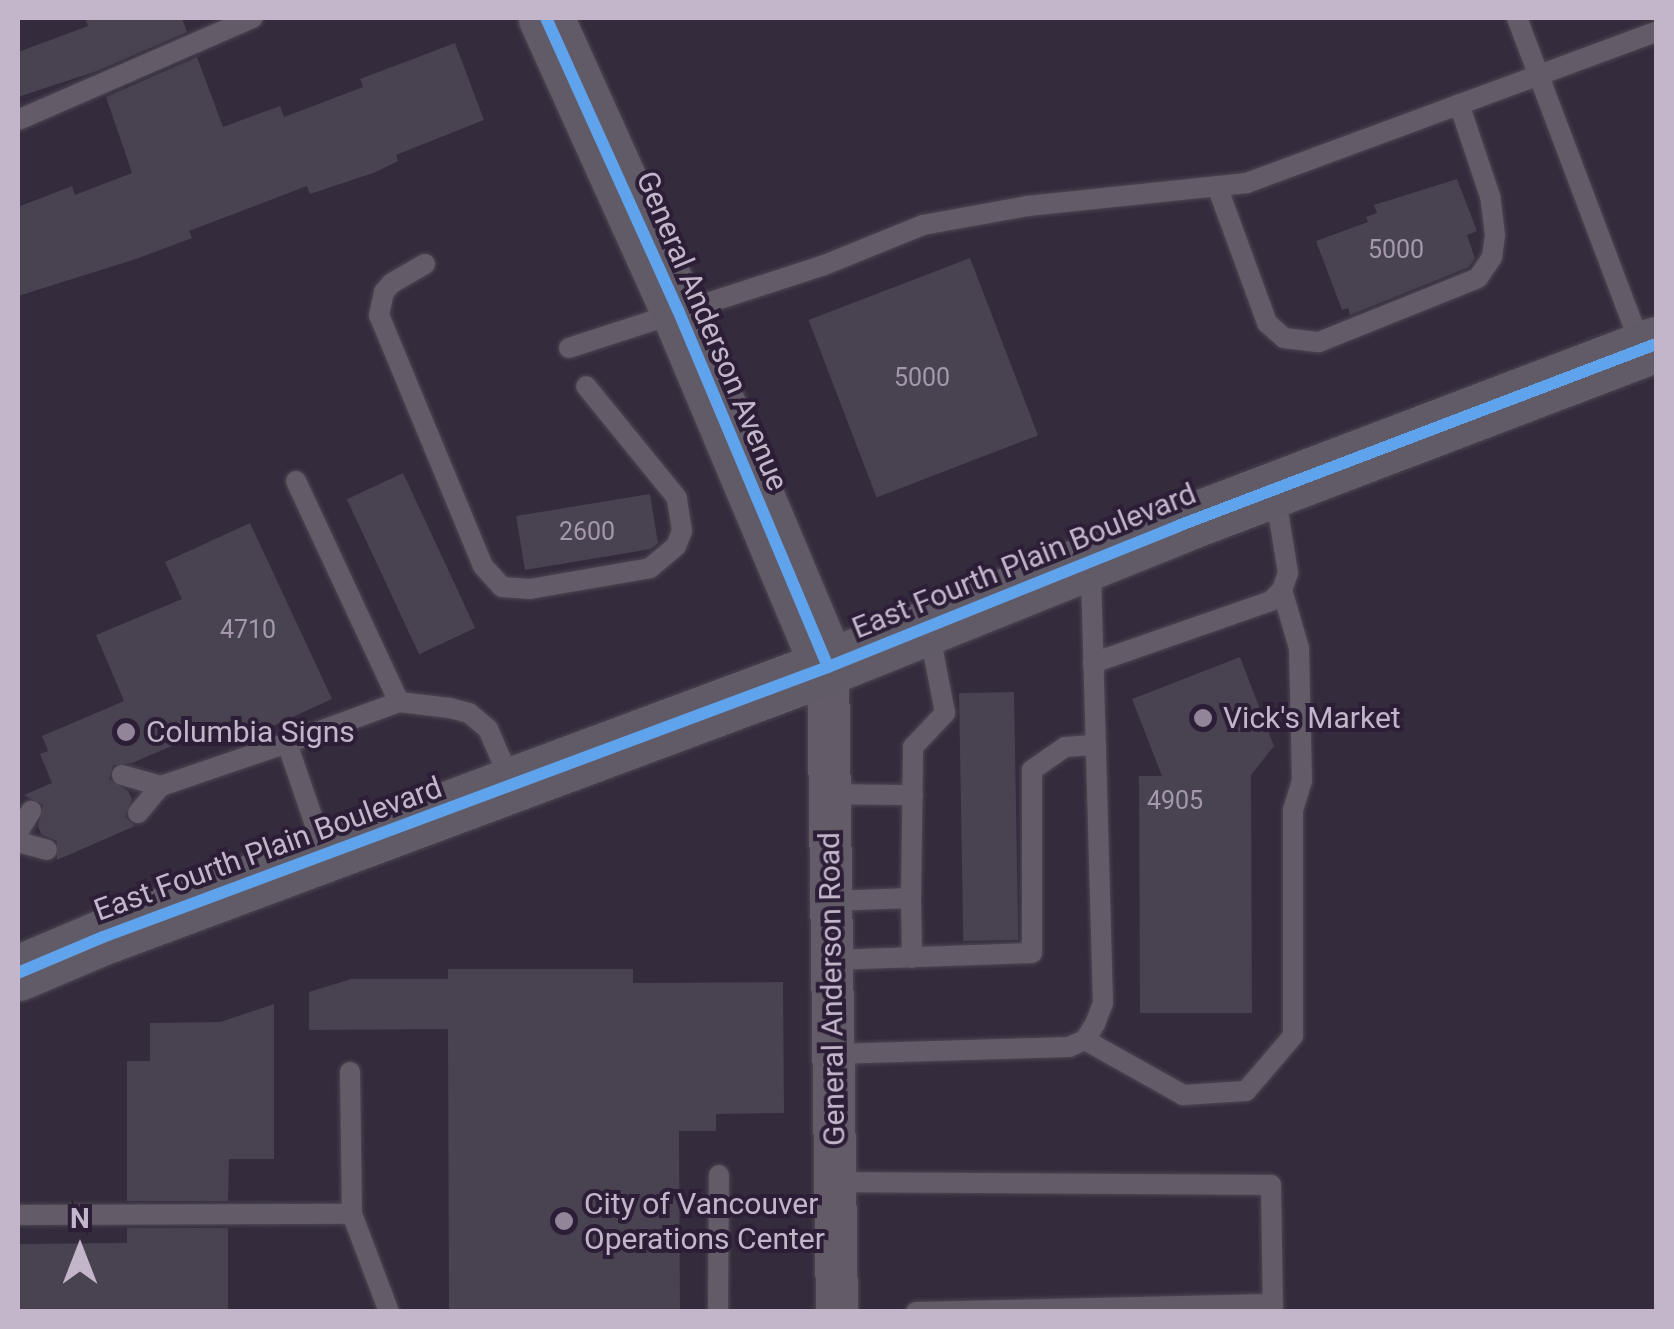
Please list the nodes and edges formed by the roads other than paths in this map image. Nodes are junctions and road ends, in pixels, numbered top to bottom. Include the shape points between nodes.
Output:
1 (254, 18) edge
2 (546, 18) edge
3 (1517, 18) edge
4 (1656, 32) edge
5 (1538, 75) junction
6 (1459, 104) junction
7 (18, 120) edge
8 (1217, 186) junction
9 (425, 264) dead end
10 (678, 310) junction
11 (1649, 346) edge
12 (569, 348) dead end
13 (586, 386) dead end
14 (296, 481) dead end
15 (1274, 489) junction
16 (1091, 562) junction
17 (1277, 595) junction
18 (928, 626) junction
19 (1093, 662) junction
20 (828, 667) junction
21 (400, 702) junction
22 (287, 743) junction
23 (1096, 745) junction
24 (122, 775) dead end
25 (512, 784) junction
26 (161, 786) junction
27 (830, 794) junction
28 (912, 795) junction
29 (31, 812) dead end
30 (138, 813) dead end
31 (18, 832) edge
32 (18, 842) edge
33 (48, 850) dead end
34 (325, 854) junction
35 (911, 898) junction
36 (831, 901) junction
37 (912, 958) junction
38 (832, 960) junction
39 (18, 973) edge
40 (1086, 1040) junction
41 (833, 1054) junction
42 (350, 1072) dead end
43 (719, 1176) dead end
44 (836, 1182) junction
45 (18, 1214) edge
46 (352, 1214) junction
47 (1273, 1308) edge
48 (389, 1312) edge
49 (718, 1312) edge
50 (837, 1312) edge
51 (916, 1312) edge

1 - 7 lane
2 - 10 main road, General Anderson Avenue
3 - 5 lane
4 - 5 lane
5 - 6 lane
5 - 11 lane
6 - 8 lane via 1248,183
6 - 8 lane via 1490,196 1492,258 1478,278 1319,342 1284,338 1267,323
8 - 10 lane via 1028,206 923,225 805,272
9 - 13 lane via 392,282 379,315 484,566 502,587 530,589 650,568 676,546 682,531 677,498
10 - 12 lane
10 - 20 main road, General Anderson Avenue
11 - 15 main road, East Fourth Plain Boulevard
14 - 21 lane
15 - 16 main road, East Fourth Plain Boulevard
15 - 17 lane via 1288,559
16 - 18 main road, East Fourth Plain Boulevard
16 - 19 lane
17 - 19 lane
17 - 40 lane via 1299,648 1302,781 1293,810 1293,1036 1246,1090 1183,1095
18 - 20 main road, East Fourth Plain Boulevard
18 - 28 lane via 945,713 913,747
19 - 23 lane
20 - 25 main road, East Fourth Plain Boulevard
20 - 27 street, General Anderson Road
21 - 22 lane
21 - 25 lane via 469,713 488,729
22 - 26 lane
22 - 34 lane
23 - 37 lane via 1065,748 1032,770 1032,954
23 - 40 lane via 1103,1003
24 - 26 lane
25 - 34 main road, East Fourth Plain Boulevard
26 - 30 lane
27 - 28 lane
27 - 36 street, General Anderson Road
28 - 35 lane
29 - 31 lane
32 - 33 lane
34 - 39 main road, East Fourth Plain Boulevard
35 - 36 lane
35 - 37 lane
36 - 38 street, General Anderson Road
37 - 38 lane
38 - 41 street, General Anderson Road
40 - 41 lane via 1069,1048
41 - 44 street, General Anderson Road
42 - 46 lane
43 - 49 lane
44 - 47 lane via 1271,1184
44 - 50 street, General Anderson Road
45 - 46 lane
46 - 48 lane
47 - 51 lane

